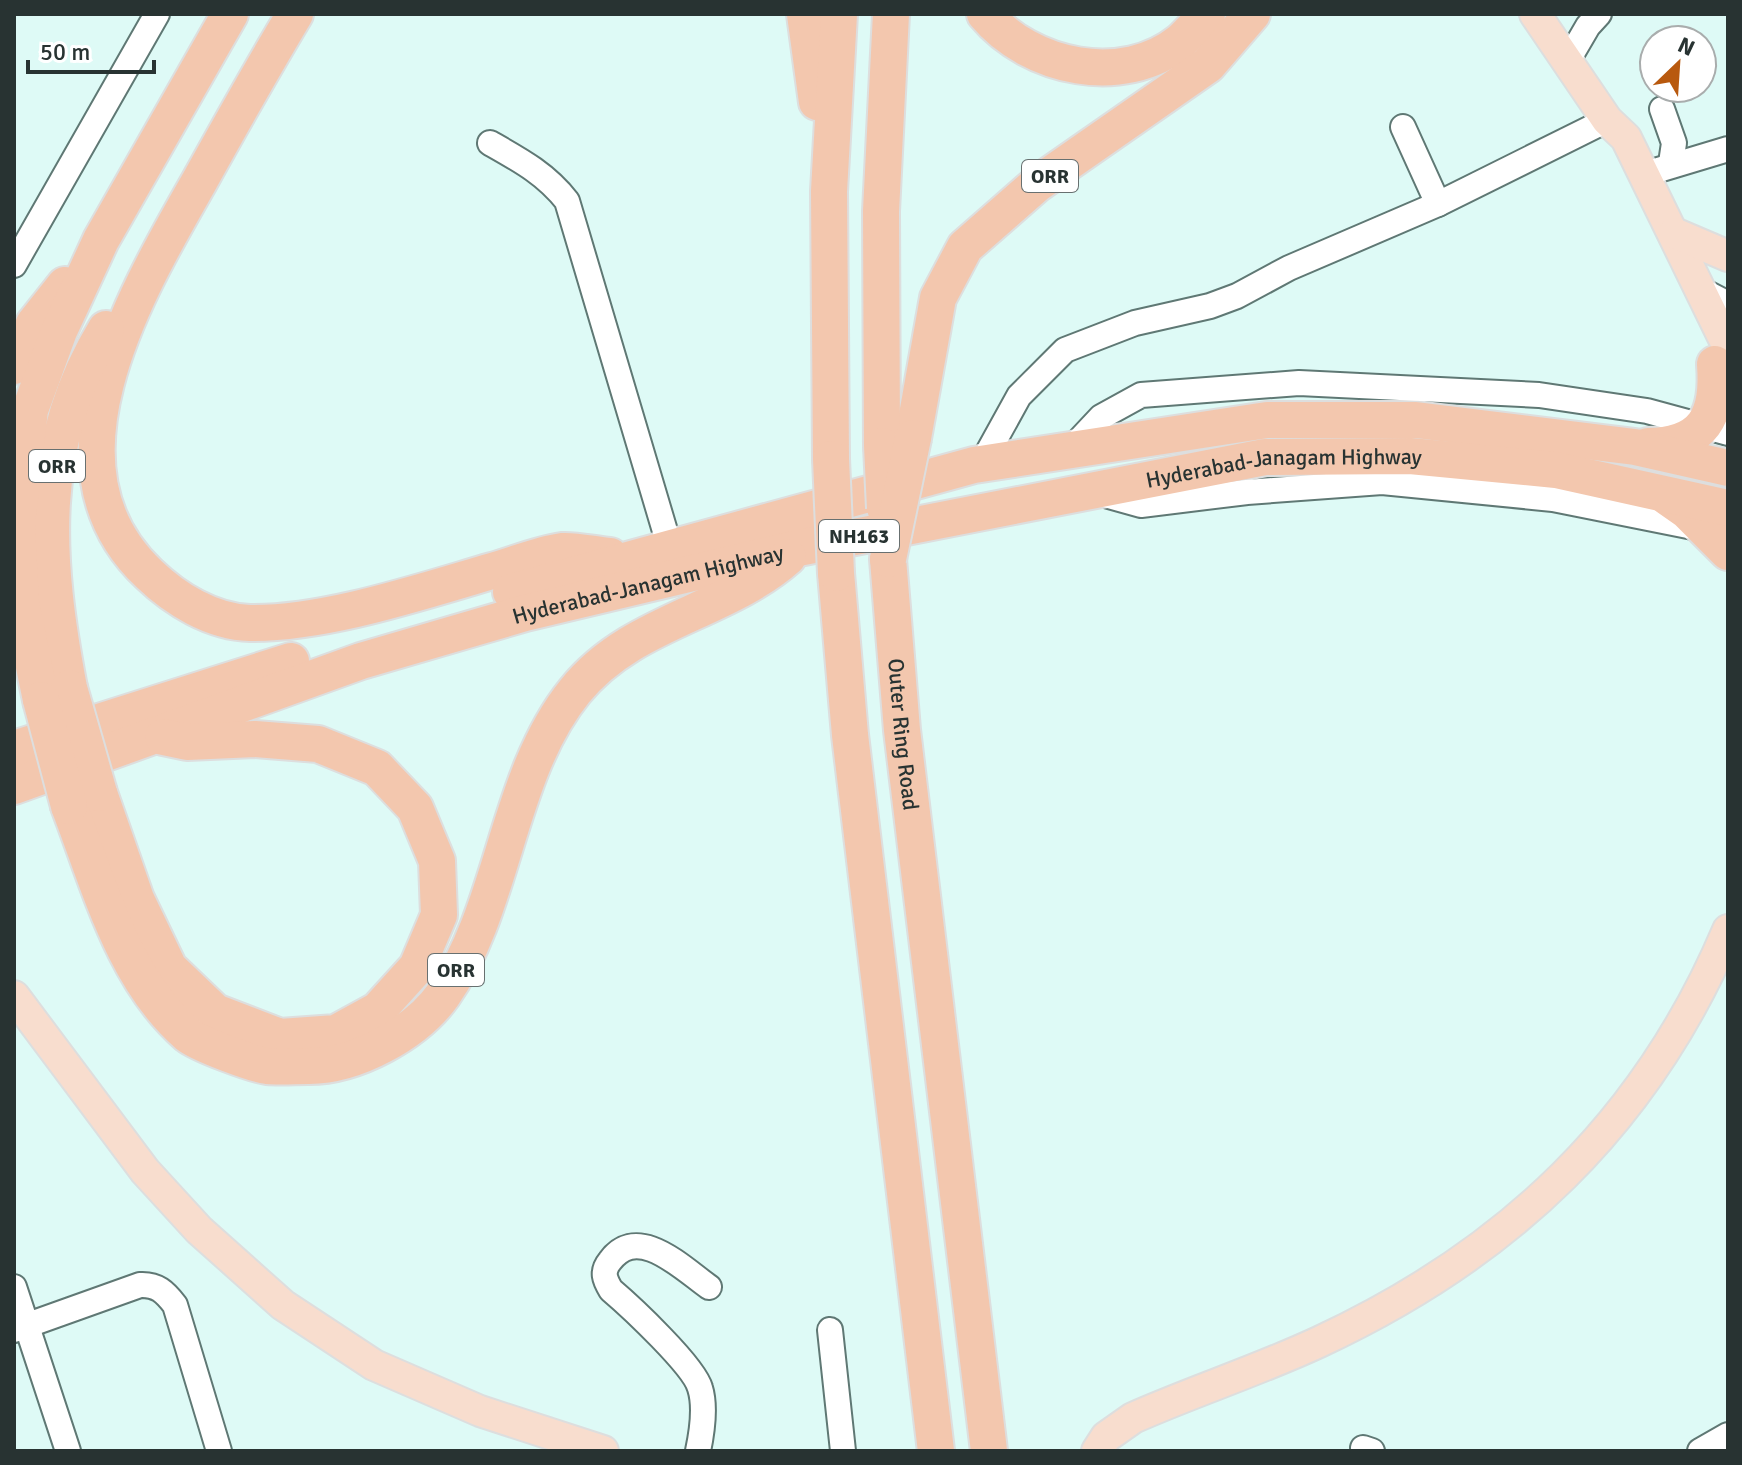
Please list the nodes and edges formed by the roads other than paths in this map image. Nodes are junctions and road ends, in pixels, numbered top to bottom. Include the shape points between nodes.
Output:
1 (157, 14) edge
2 (230, 14) edge
3 (295, 14) edge
4 (805, 14) edge
5 (839, 14) edge
6 (891, 14) edge
7 (985, 14) edge
8 (1207, 14) edge
9 (1252, 14) edge
10 (1535, 14) edge
11 (1599, 14) edge
12 (1567, 62) junction
13 (1662, 109) dead end
14 (1607, 120) junction
15 (1403, 127) dead end
16 (490, 143) dead end
17 (1728, 149) edge
18 (1658, 168) junction
19 (829, 191) junction
20 (1438, 204) junction
21 (1674, 233) junction
22 (101, 240) junction
23 (1728, 256) edge
24 (14, 265) edge
25 (151, 266) junction
26 (1728, 267) edge
27 (1698, 285) edge
28 (1728, 304) edge
29 (14, 366) edge
30 (1724, 368) edge
31 (1715, 430) edge
32 (897, 442) junction
33 (1635, 447) junction
34 (1070, 450) junction
35 (982, 463) junction
36 (1728, 468) edge
37 (1091, 491) junction
38 (1723, 531) edge
39 (670, 548) junction
40 (798, 548) junction
41 (631, 559) junction
42 (55, 694) junction
43 (155, 735) junction
44 (14, 749) edge
45 (14, 786) edge
46 (84, 800) junction
47 (1728, 930) edge
48 (14, 996) edge
49 (14, 1287) edge
50 (709, 1287) dead end
51 (20, 1328) edge
52 (830, 1330) dead end
53 (1728, 1435) edge
54 (68, 1451) edge
55 (219, 1451) edge
56 (603, 1451) edge
57 (698, 1451) edge
58 (843, 1451) edge
59 (936, 1451) edge
60 (989, 1451) edge
61 (1097, 1451) edge
62 (1700, 1451) edge

1 - 24 street
2 - 22 highway, ORR
3 - 25 highway, ORR
4 - 19 highway
5 - 19 highway
6 - 32 highway, Outer Ring Road via 881,211
7 - 8 highway via 1030,50 1082,66 1135,62 1181,41
9 - 32 highway, ORR via 1208,65 1037,184 965,247 938,298 921,388
10 - 12 main road
11 - 12 street
12 - 14 main road
13 - 18 street via 1674,143
14 - 18 main road
14 - 20 street
14 - 27 main road via 1609,147
15 - 20 street
16 - 39 street via 535,169 567,201
17 - 18 street
18 - 21 main road
19 - 59 highway, bridge via 836,573 850,735
20 - 35 street via 1237,296 1135,323 1065,350 1019,396
21 - 23 main road
21 - 27 main road
22 - 29 highway, ORR via 34,324
22 - 42 highway, ORR via 30,410 17,524 21,603
25 - 41 highway, ORR via 111,358 96,432 101,494 113,530 135,561 166,590 201,611 248,623 393,600 563,551
25 - 42 highway, ORR via 88,358 64,426 49,512
26 - 27 main road
27 - 28 street
27 - 30 main road
30 - 31 highway via 1713,412
31 - 33 highway via 1673,446
31 - 34 street via 1647,411 1539,395 1299,383 1141,395 1101,417
32 - 60 highway, Outer Ring Road, bridge via 888,559 902,730
33 - 34 highway, Hyderabad-Janagam Highway / NH163 via 1416,420 1267,420
33 - 36 highway, Hyderabad-Janagam Highway / NH163
34 - 35 highway, Hyderabad-Janagam Highway / NH163
35 - 39 highway, Hyderabad-Janagam Highway / NH163
37 - 38 street via 1141,505 1382,482 1553,499
37 - 38 highway, Hyderabad-Janagam Highway / NH163 via 1265,457 1410,456 1556,470 1653,489
37 - 40 highway, Hyderabad-Janagam Highway / NH163
39 - 41 highway, Hyderabad-Janagam Highway / NH163
40 - 43 highway, Hyderabad-Janagam Highway / NH163 via 525,613 361,661
40 - 46 highway, ORR via 762,580 641,636 575,690 552,725 514,814 476,931 442,996 388,1045 331,1066 263,1066 190,1036 142,981 109,912
41 - 44 highway, Hyderabad-Janagam Highway / NH163 via 506,593
42 - 46 highway, ORR, bridge
43 - 45 highway, Hyderabad-Janagam Highway / NH163
43 - 46 highway, ORR via 187,742 255,739 318,744 377,768 415,808 437,861 439,915 417,967 378,1010 336,1033 280,1037 215,1012 169,968
47 - 61 main road via 1669,1050 1583,1159 1511,1227 1440,1278 1318,1342 1133,1418 1106,1437
48 - 56 main road via 145,1171 199,1230 283,1305 374,1365 480,1411
49 - 51 street
50 - 57 street via 638,1245 624,1249 605,1267 611,1290 677,1356 700,1387
51 - 54 street
51 - 55 street via 152,1284 175,1305
52 - 58 street
53 - 62 street

